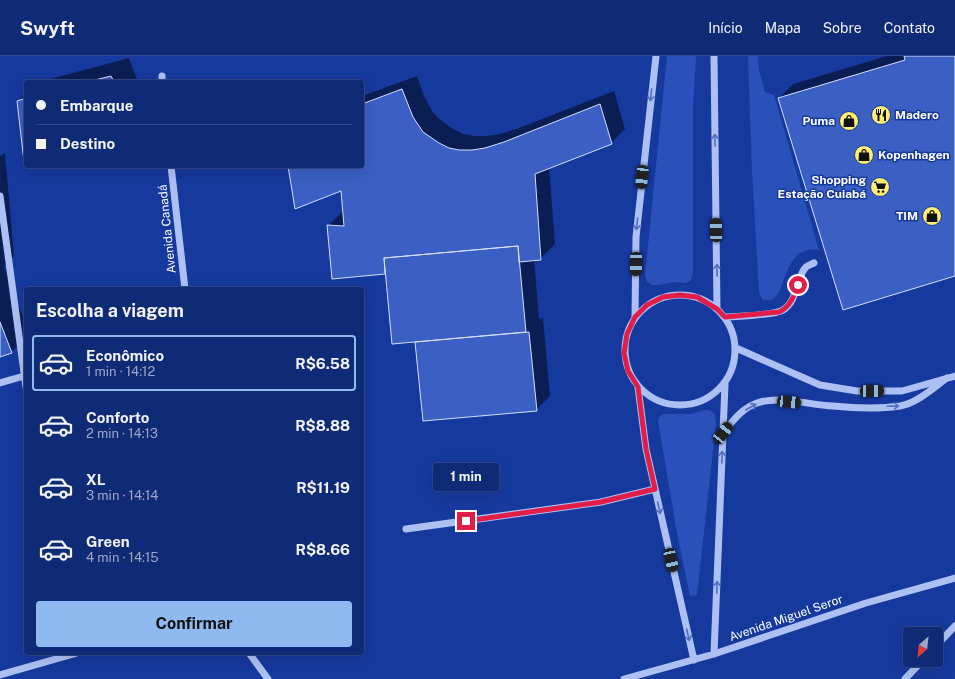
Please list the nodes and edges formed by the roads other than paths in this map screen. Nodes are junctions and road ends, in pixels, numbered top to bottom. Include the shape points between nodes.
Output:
1 (656, 56) edge
2 (714, 56) edge
3 (172, 168) edge
4 (0, 196) edge
5 (814, 263) dead end
6 (185, 287) edge
7 (717, 309) junction
8 (635, 317) junction
9 (725, 317) junction
10 (736, 348) junction
11 (24, 376) joint
12 (955, 376) edge
13 (947, 378) junction
14 (0, 383) edge
15 (725, 384) junction
16 (638, 387) junction
17 (723, 433) junction
18 (655, 489) junction
19 (406, 529) dead end
20 (955, 578) edge
21 (955, 626) edge
22 (943, 639) edge
23 (714, 654) junction
24 (64, 655) edge
25 (250, 655) edge
26 (694, 660) junction
27 (916, 667) edge
28 (0, 675) edge
29 (268, 679) edge
30 (624, 679) edge
31 (905, 679) edge

1 -> 8 street via 636,237
7 -> 2 street
3 - 6 street, Avenida Canadá
4 - 11 street
5 - 9 street via 806,267 790,303 784,310 768,314
7 - 8 street via 697,297 680,295 663,297 647,305
7 - 9 street
8 - 16 street via 627,334 624,353 628,371
9 - 10 street via 733,332
10 - 13 street via 820,385 857,391 902,391
10 - 15 street via 735,361
11 - 14 street
12 - 13 street
17 -> 13 street via 742,412 758,403 774,400 832,406 901,406 919,398
15 - 16 street via 713,396 698,403 682,406 666,404 651,398
15 - 17 street
16 - 18 street via 646,449
23 -> 17 street
18 - 19 street via 601,502
18 -> 26 street
20 - 23 street, Avenida Miguel Seror via 866,603
21 - 22 street
23 - 26 street, Avenida Miguel Seror
24 - 28 street
25 - 29 street
26 - 30 street, Avenida Miguel Seror
27 - 31 street

